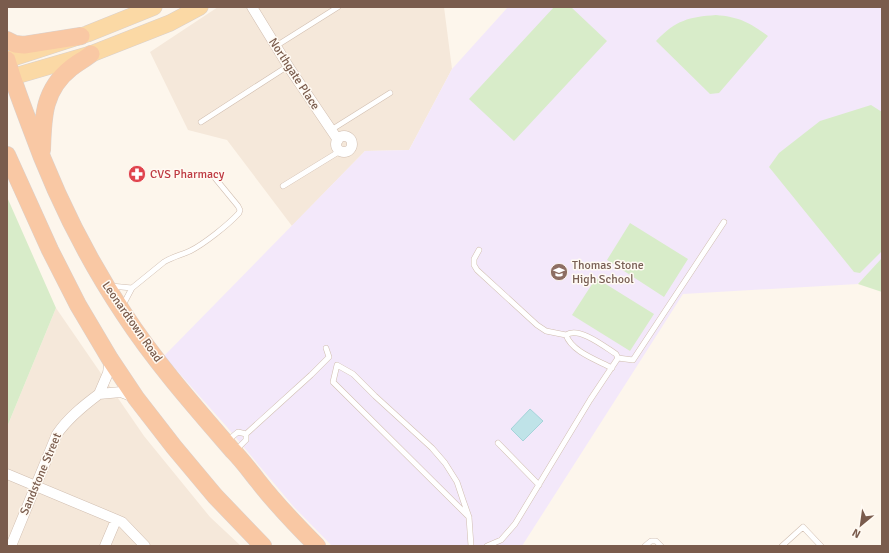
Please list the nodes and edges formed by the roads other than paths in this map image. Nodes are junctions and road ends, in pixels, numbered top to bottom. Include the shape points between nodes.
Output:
1 (154, 7) edge
2 (200, 7) edge
3 (252, 7) edge
4 (338, 7) edge
5 (81, 36) junction
6 (7, 40) edge
7 (276, 46) junction
8 (92, 54) junction
9 (7, 60) edge
10 (288, 66) junction
11 (9, 77) edge
12 (390, 93) dead end
13 (201, 122) dead end
14 (331, 130) junction
15 (338, 140) junction
16 (340, 151) junction
17 (7, 155) edge
18 (42, 160) junction
19 (216, 178) dead end
20 (283, 186) dead end
21 (724, 222) dead end
22 (479, 250) dead end
23 (106, 286) junction
24 (132, 288) junction
25 (121, 310) junction
26 (566, 335) junction
27 (326, 348) dead end
28 (618, 358) junction
29 (110, 359) junction
30 (612, 368) junction
31 (99, 394) junction
32 (136, 398) junction
33 (246, 434) junction
34 (498, 442) dead end
35 (230, 447) junction
36 (7, 474) edge
37 (539, 485) junction
38 (35, 487) junction
39 (469, 516) junction
40 (116, 520) junction
41 (11, 546) edge
42 (105, 546) edge
43 (145, 546) edge
44 (262, 546) edge
45 (317, 546) edge
46 (471, 546) edge
47 (487, 546) edge
48 (645, 546) edge
49 (661, 546) edge
50 (782, 546) edge
51 (821, 546) edge

1 - 5 main road
2 - 8 main road via 170,23
3 - 7 street, Northgate Place
4 - 7 lane
5 - 6 highway via 24,45
5 - 9 main road
7 - 10 street, Northgate Place
8 - 11 main road
8 - 18 highway via 62,76 51,93 43,120
9 - 11 highway, Leonardtown Road
10 - 13 lane
10 - 14 street, Northgate Place
11 - 18 highway, Leonardtown Road
12 - 14 lane
14 - 15 street, Northgate Place
15 - 16 street via 337,146
15 - 16 street via 346,137 352,144 349,150
16 - 20 lane
17 - 29 highway via 50,250
18 - 23 highway, Leonardtown Road via 72,226
19 - 24 lane via 238,206 239,213 190,250 169,258
21 - 28 lane via 633,360
22 - 26 lane via 474,259 477,270 536,325 546,331
23 - 24 lane
23 - 25 highway, Leonardtown Road
24 - 25 lane
25 - 35 highway, Leonardtown Road via 164,368
26 - 28 lane via 572,332 581,334 616,354
26 - 30 lane via 578,349
27 - 33 lane via 329,357
28 - 30 lane
29 - 31 street, Sandstone Street via 108,373
29 - 32 highway
30 - 37 lane
31 - 32 street via 121,392
31 - 38 street, Sandstone Street via 75,412 57,434
32 - 44 highway via 215,496
33 - 35 lane via 246,440
33 - 35 lane via 238,432
34 - 37 lane
35 - 45 highway, Leonardtown Road
36 - 38 street
37 - 47 lane via 507,535
38 - 40 street
38 - 41 street, Sandstone Street
39 - 39 lane via 457,482 446,463 353,374 336,365 333,382
39 - 46 lane
40 - 42 street
40 - 43 street via 122,522
48 - 49 lane via 651,541 656,541
50 - 51 lane via 803,527

